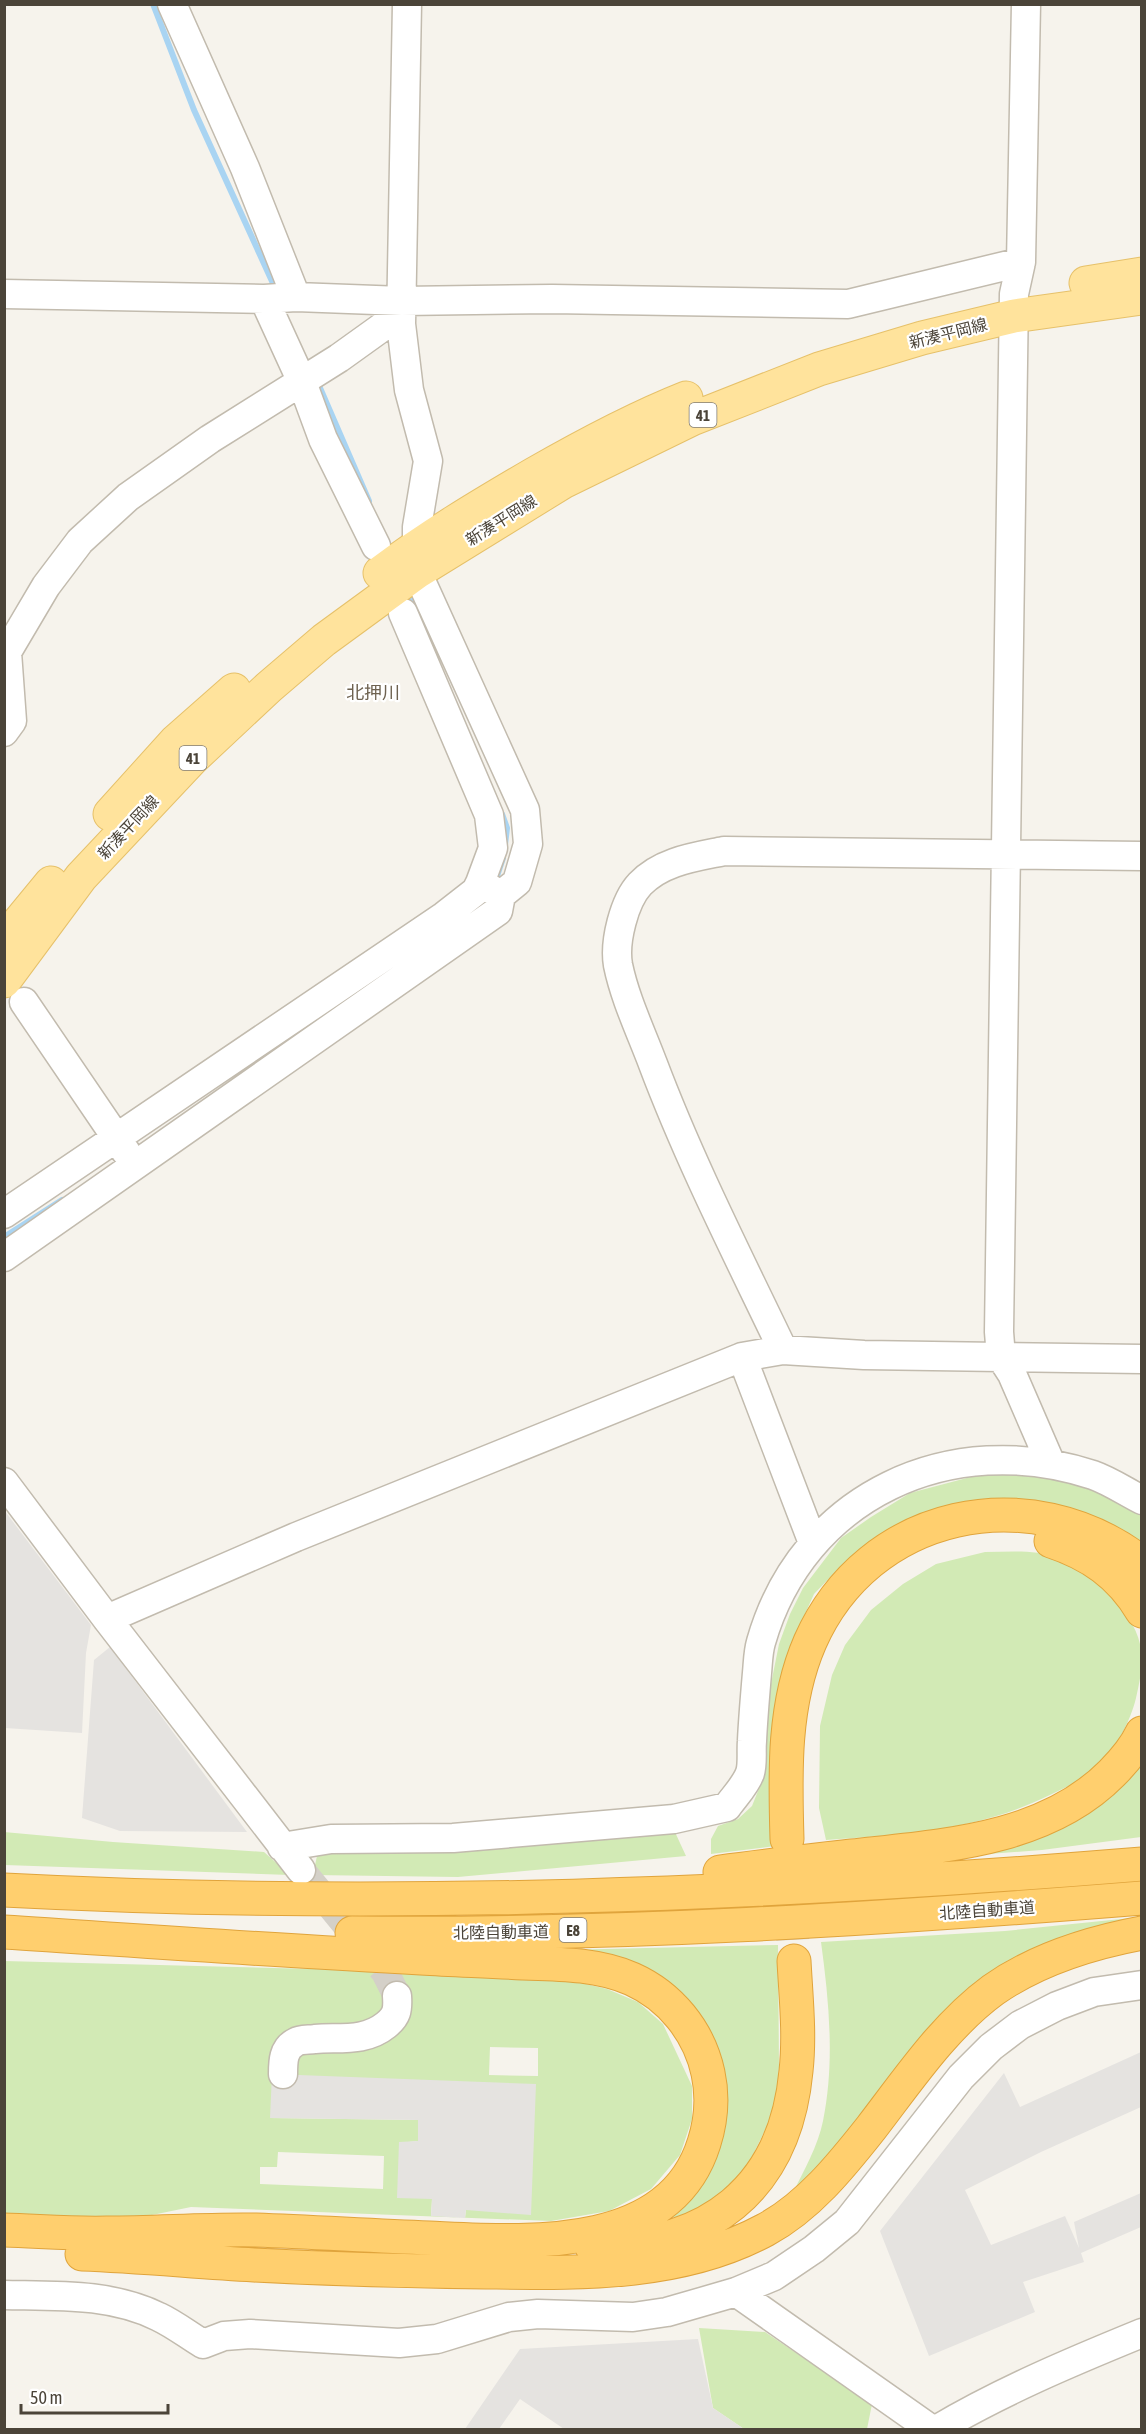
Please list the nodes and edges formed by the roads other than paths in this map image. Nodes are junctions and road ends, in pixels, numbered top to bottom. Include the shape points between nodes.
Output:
1 (172, 4) edge
2 (407, 4) edge
3 (1026, 4) edge
4 (1021, 262) junction
5 (1142, 274) edge
6 (4, 294) edge
7 (296, 297) junction
8 (1142, 298) edge
9 (264, 299) junction
10 (402, 301) junction
11 (1014, 305) junction
12 (302, 382) junction
13 (376, 546) dead end
14 (417, 559) junction
15 (403, 613) dead end
16 (6, 652) edge
17 (4, 732) edge
18 (1007, 853) junction
19 (1142, 856) edge
20 (491, 889) junction
21 (4, 940) edge
22 (14, 992) edge
23 (116, 1137) junction
24 (136, 1166) junction
25 (4, 1214) edge
26 (4, 1257) edge
27 (783, 1350) junction
28 (742, 1356) junction
29 (1000, 1357) junction
30 (1142, 1359) edge
31 (1051, 1464) junction
32 (4, 1482) edge
33 (1142, 1500) edge
34 (16, 1516) edge
35 (813, 1543) junction
36 (1142, 1563) edge
37 (1142, 1611) edge
38 (107, 1620) junction
39 (1142, 1733) edge
40 (282, 1847) junction
41 (1142, 1864) edge
42 (301, 1870) tunnel mouth
43 (4, 1890) edge
44 (504, 1898) junction
45 (1142, 1898) edge
46 (4, 1924) edge
47 (4, 1932) edge
48 (1142, 1933) edge
49 (1142, 1985) edge
50 (397, 1996) tunnel mouth
51 (283, 2074) dead end
52 (4, 2230) edge
53 (529, 2241) junction
54 (4, 2251) edge
55 (656, 2265) junction
56 (736, 2292) junction
57 (4, 2295) edge
58 (1142, 2332) edge
59 (934, 2430) edge

1 - 7 street via 245,168
2 - 10 street
3 - 4 street
4 - 10 street via 848,304 552,298
4 - 11 street
5 - 11 main road, 新湊平岡線 / 41
6 - 9 street
7 - 9 street
7 - 10 street
8 - 11 main road, 新湊平岡線 / 41
9 - 12 street
10 - 12 street via 385,325
10 - 14 street via 409,390 428,461 417,527
11 - 14 main road, 新湊平岡線 / 41 via 881,328 779,360 672,404 588,444 474,509
11 - 18 street
12 - 13 street via 323,439
12 - 16 street via 128,497 80,541 46,586
14 - 20 street via 525,810 528,844 517,882
14 - 21 main road, 新湊平岡線 / 41 via 293,638 175,742 76,852
14 - 22 main road, 新湊平岡線 / 41 via 268,687 192,759 81,877
15 - 20 street via 489,815 493,848
16 - 17 street via 12,721
18 - 19 street
18 - 27 street via 724,851 661,867 640,884 624,912 618,963 625,991 677,1126
18 - 29 street
20 - 23 street via 476,891
20 - 24 street via 498,911
22 - 23 street
23 - 24 street
23 - 25 street
24 - 26 street
27 - 28 street
27 - 29 street
28 - 35 street
28 - 38 street via 296,1538
29 - 30 street
29 - 31 street via 1012,1374
31 - 33 street via 1095,1476
31 - 35 street via 1006,1460 959,1462 917,1473 880,1490 839,1517
32 - 34 street
34 - 38 street
35 - 40 street via 781,1588 760,1643 750,1773 727,1807 674,1819 453,1838 331,1839
36 - 37 highway via 1103,1538 1075,1526 1019,1514 990,1514 935,1525 908,1537 862,1569 841,1592 810,1642 793,1696 786,1754 797,1838 808,1725 823,1665 834,1639 867,1592 911,1558 967,1538 1020,1535 1049,1540 1097,1561 1117,1578
38 - 40 street
39 - 44 highway via 1122,1764 1077,1802 1051,1816 993,1835 895,1851
40 - 42 street
41 - 44 highway, 北陸自動車道 / E8 via 876,1884
43 - 44 highway, 北陸自動車道 / E8 via 255,1900
45 - 46 highway, 北陸自動車道 / E8 via 873,1918 532,1932 268,1932
47 - 53 highway via 576,1965 630,1978 655,1992 691,2030 703,2052 709,2076 708,2129 688,2177 651,2212 627,2223 575,2237
48 - 55 highway via 1055,1956 992,1990 939,2042 834,2172 790,2213 741,2242
49 - 56 street via 1094,1992 1020,2025 961,2077 847,2222 774,2276
50 - 51 street via 394,2019 379,2031 358,2038 297,2041 283,2059
52 - 53 highway via 254,2230
53 - 55 highway via 610,2246 666,2238 714,2218 752,2186 778,2146 793,2097 803,1960 816,2010 815,2070 807,2120 791,2162 760,2206 737,2227 686,2255
54 - 55 highway via 418,2272 586,2272
56 - 57 street via 667,2312 509,2317 437,2339 399,2343 250,2334 224,2336 202,2344 159,2317 114,2301
56 - 59 street
58 - 59 street via 1039,2375

